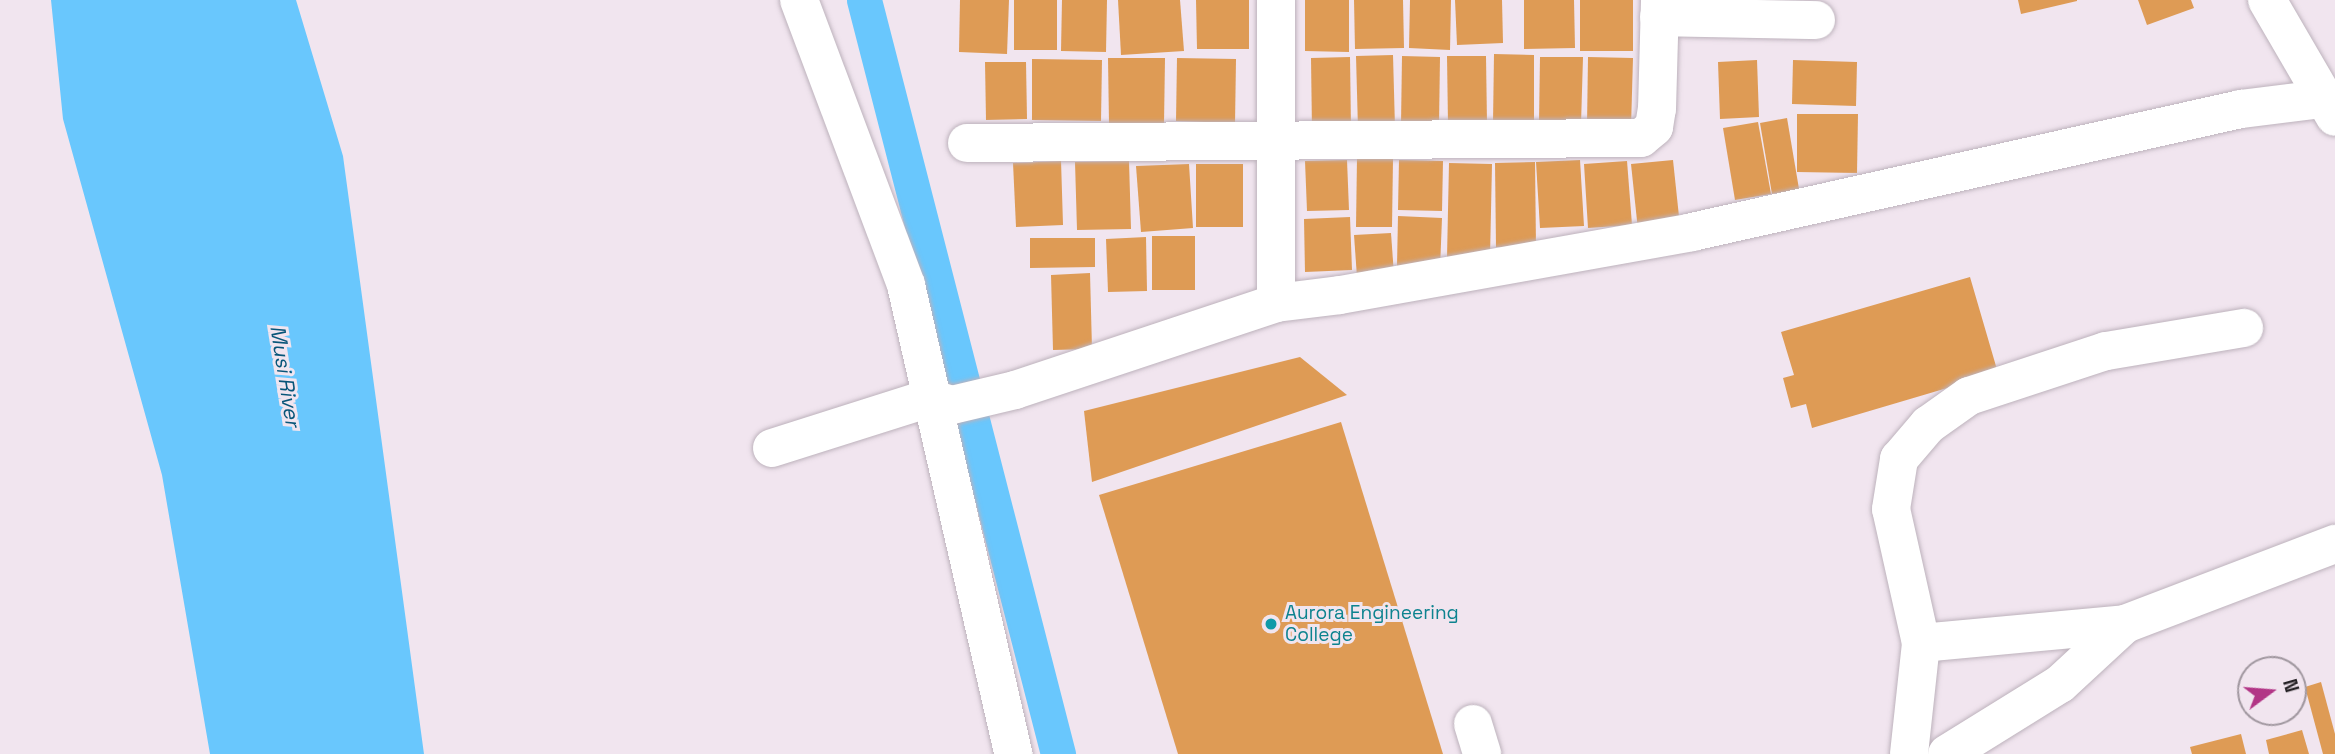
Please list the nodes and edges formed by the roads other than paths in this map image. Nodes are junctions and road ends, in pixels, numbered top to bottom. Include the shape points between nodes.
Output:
1 (799, 0) edge
2 (1276, 0) edge
3 (2267, 0) edge
4 (1659, 9) edge
5 (1816, 20) dead end
6 (2328, 108) edge
7 (967, 143) dead end
8 (1275, 144) junction
9 (1276, 303) junction
10 (2244, 328) dead end
11 (941, 402) junction
12 (772, 448) dead end
13 (2335, 544) edge
14 (2125, 624) junction
15 (1921, 643) junction
16 (1013, 754) edge
17 (1909, 754) edge
18 (1947, 754) edge

1 - 11 street via 888,228
2 - 8 street
3 - 6 street
4 - 5 street
4 - 8 street via 1657,109 1654,127 1641,138
6 - 9 street via 2241,109 1692,232
7 - 8 street
8 - 9 street
9 - 11 street via 1015,390
10 - 15 street via 2106,351 1969,396 1928,425 1899,459 1891,509
11 - 12 street
11 - 16 street
13 - 14 street
14 - 15 street
14 - 18 street via 2060,684
15 - 17 street

